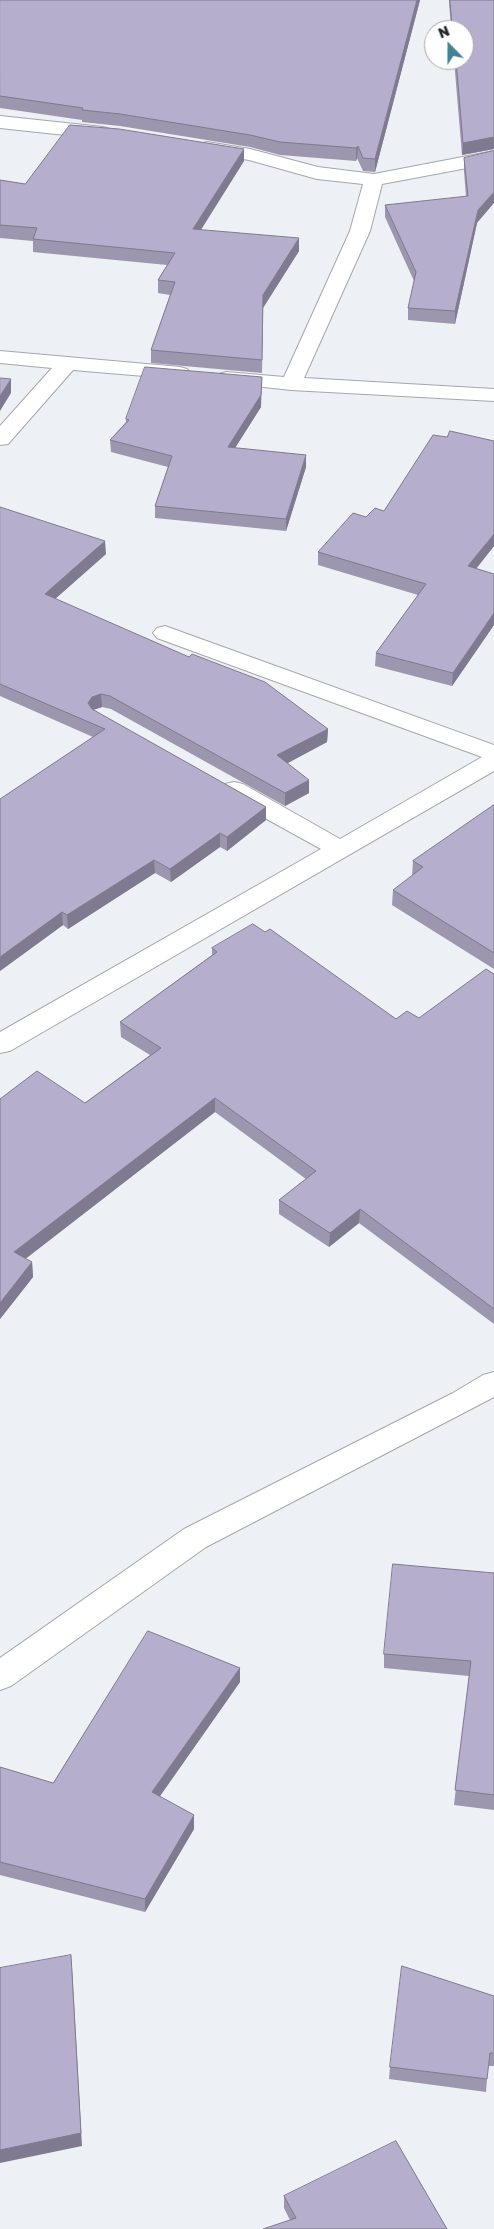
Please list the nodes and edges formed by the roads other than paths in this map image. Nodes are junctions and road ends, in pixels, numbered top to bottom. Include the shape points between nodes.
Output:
1 (0, 122) edge
2 (120, 134) edge
3 (185, 145) edge
4 (494, 157) edge
5 (374, 180) junction
6 (0, 357) edge
7 (70, 362) junction
8 (291, 384) junction
9 (494, 395) edge
10 (0, 439) edge
11 (165, 632) dead end
12 (490, 765) edge
13 (212, 778) edge
14 (339, 849) junction
15 (0, 1044) edge
16 (494, 1383) edge
17 (0, 1676) edge

1 - 2 street
3 - 5 street via 316,172
4 - 5 street
5 - 8 street via 360,231
6 - 7 street
7 - 8 street
7 - 10 street
8 - 9 street
11 - 12 street
12 - 14 street
13 - 14 street
14 - 15 street
16 - 17 street via 456,1406 195,1538

